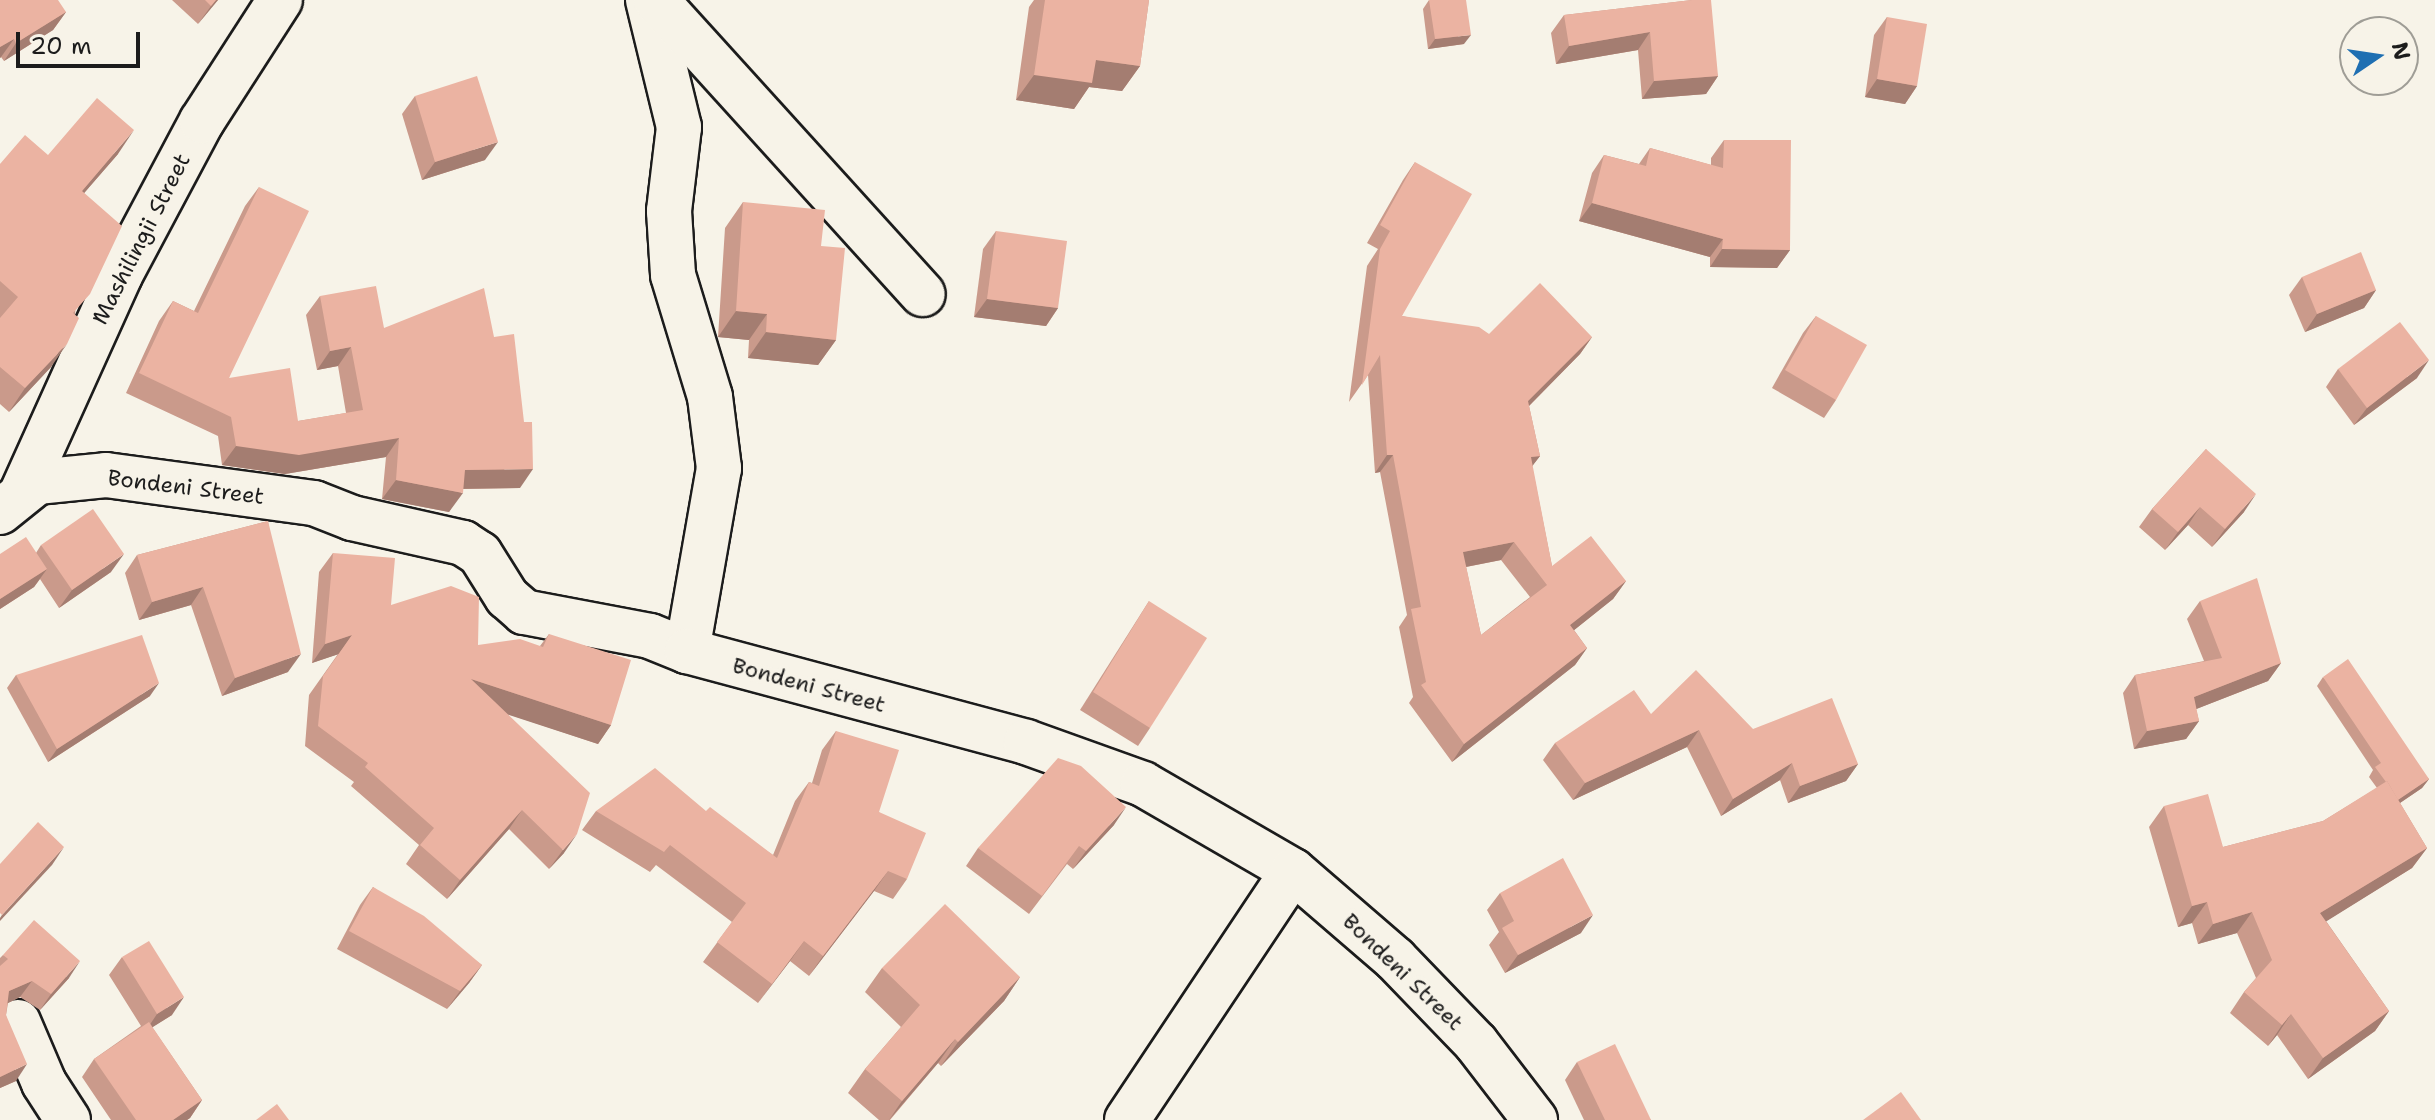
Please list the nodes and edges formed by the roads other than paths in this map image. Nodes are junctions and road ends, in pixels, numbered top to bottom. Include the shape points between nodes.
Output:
1 (280, 0) edge
2 (648, 0) edge
3 (656, 0) edge
4 (923, 294) dead end
5 (12, 501) edge
6 (687, 651) junction
7 (1293, 871) junction
8 (18, 1022) dead end
9 (68, 1120) edge
10 (1127, 1120) edge
11 (1535, 1120) edge

1 - 5 street, Mashilingii Street via 202,121 120,275
2 - 6 street via 679,127 669,211 673,275 710,397 719,468
3 - 4 street
5 - 6 street, Bondeni Street via 52,479 106,475 314,503 352,518 463,543 480,554 507,597 524,612 650,636
6 - 7 street, Bondeni Street via 1026,742 1143,784
7 - 10 street
7 - 11 street, Bondeni Street via 1395,959 1466,1032
8 - 9 street via 44,1083

